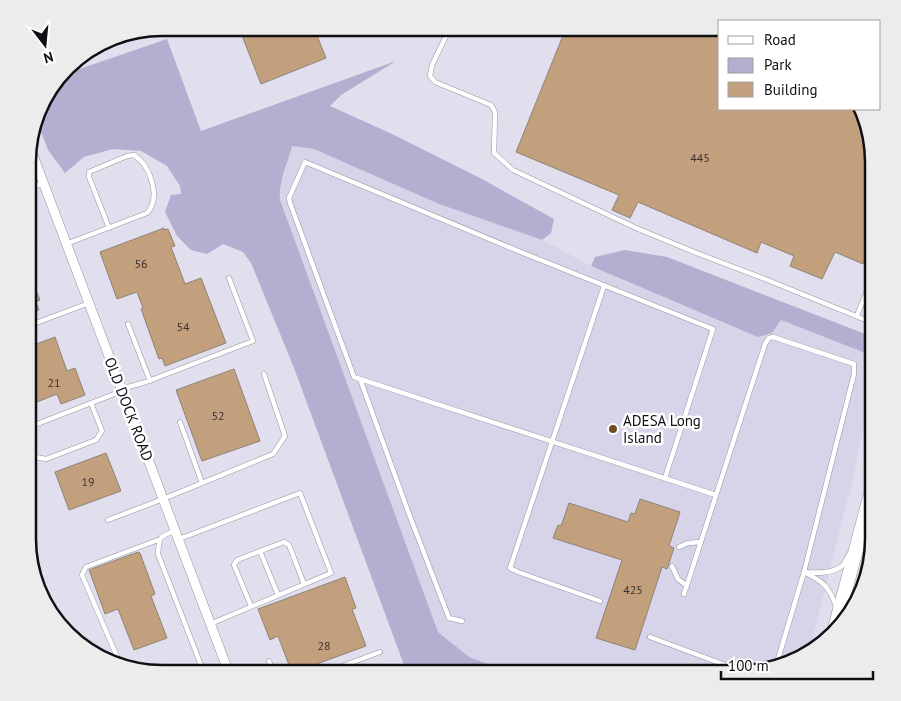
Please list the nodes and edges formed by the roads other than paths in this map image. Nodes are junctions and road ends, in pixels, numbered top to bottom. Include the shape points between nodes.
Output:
1 (446, 37) edge
2 (36, 166) edge
3 (43, 184) junction
4 (36, 186) edge
5 (109, 228) junction
6 (66, 244) junction
7 (228, 278) dead end
8 (604, 286) junction
9 (865, 297) edge
10 (89, 303) junction
11 (857, 315) junction
12 (865, 319) edge
13 (36, 323) edge
14 (128, 324) dead end
15 (264, 374) dead end
16 (360, 379) junction
17 (150, 381) junction
18 (122, 390) junction
19 (91, 403) junction
20 (180, 422) dead end
21 (37, 424) edge
22 (552, 441) junction
23 (37, 457) edge
24 (665, 478) junction
25 (202, 483) junction
26 (716, 495) junction
27 (163, 499) junction
28 (108, 520) dead end
29 (864, 520) edge
30 (861, 532) junction
31 (177, 535) junction
32 (158, 540) junction
33 (701, 542) junction
34 (679, 547) dead end
35 (260, 551) junction
36 (672, 566) dead end
37 (804, 572) junction
38 (304, 584) junction
39 (687, 586) junction
40 (684, 594) dead end
41 (278, 595) junction
42 (600, 601) dead end
43 (251, 606) junction
44 (839, 614) junction
45 (838, 617) edge
46 (462, 621) dead end
47 (210, 624) junction
48 (650, 637) dead end
49 (380, 652) dead end
50 (117, 656) edge
51 (778, 658) edge
52 (269, 661) dead end
53 (201, 664) edge
54 (226, 664) edge
55 (270, 664) edge
56 (347, 664) edge
57 (725, 665) edge

1 - 11 lane via 430,76 435,82 491,106 495,112 494,153 513,170 681,247
2 - 3 street, OLD DOCK ROAD
3 - 4 lane
3 - 6 street, OLD DOCK ROAD
5 - 5 lane via 147,213 154,203 153,185 141,161 134,155 91,170 88,174
5 - 6 lane
6 - 10 street, OLD DOCK ROAD
7 - 17 lane via 253,341
8 - 16 lane via 305,162 289,198 290,203 354,377
8 - 22 lane
8 - 24 lane via 713,329
9 - 11 lane
10 - 13 lane
10 - 18 street, OLD DOCK ROAD
11 - 12 lane
14 - 17 lane
15 - 25 lane via 285,436 273,454
16 - 22 lane
16 - 46 lane via 449,618
17 - 18 lane
18 - 19 lane
18 - 27 street, OLD DOCK ROAD
19 - 21 lane
19 - 23 lane via 102,431 96,440 46,459
20 - 25 lane
22 - 24 lane
22 - 42 lane via 510,568
24 - 26 lane
25 - 27 lane
26 - 33 lane
26 - 37 lane via 769,338 854,364
27 - 28 lane
27 - 31 street, OLD DOCK ROAD
29 - 30 main road
30 - 37 lane via 842,566 830,572
30 - 44 main road
31 - 32 lane via 162,535
31 - 38 lane via 300,493 331,573
31 - 47 street, OLD DOCK ROAD
32 - 50 lane via 86,566 82,576
32 - 53 lane via 158,554
33 - 34 lane
33 - 39 lane
35 - 38 lane via 284,542 289,544
35 - 41 lane
35 - 43 lane via 236,560 234,565
36 - 39 lane via 678,579
37 - 44 lane via 828,588
37 - 51 lane
38 - 41 lane
39 - 40 lane
41 - 43 lane
43 - 47 lane
44 - 45 main road
47 - 54 street, OLD DOCK ROAD
48 - 57 lane
49 - 56 lane
52 - 55 lane

